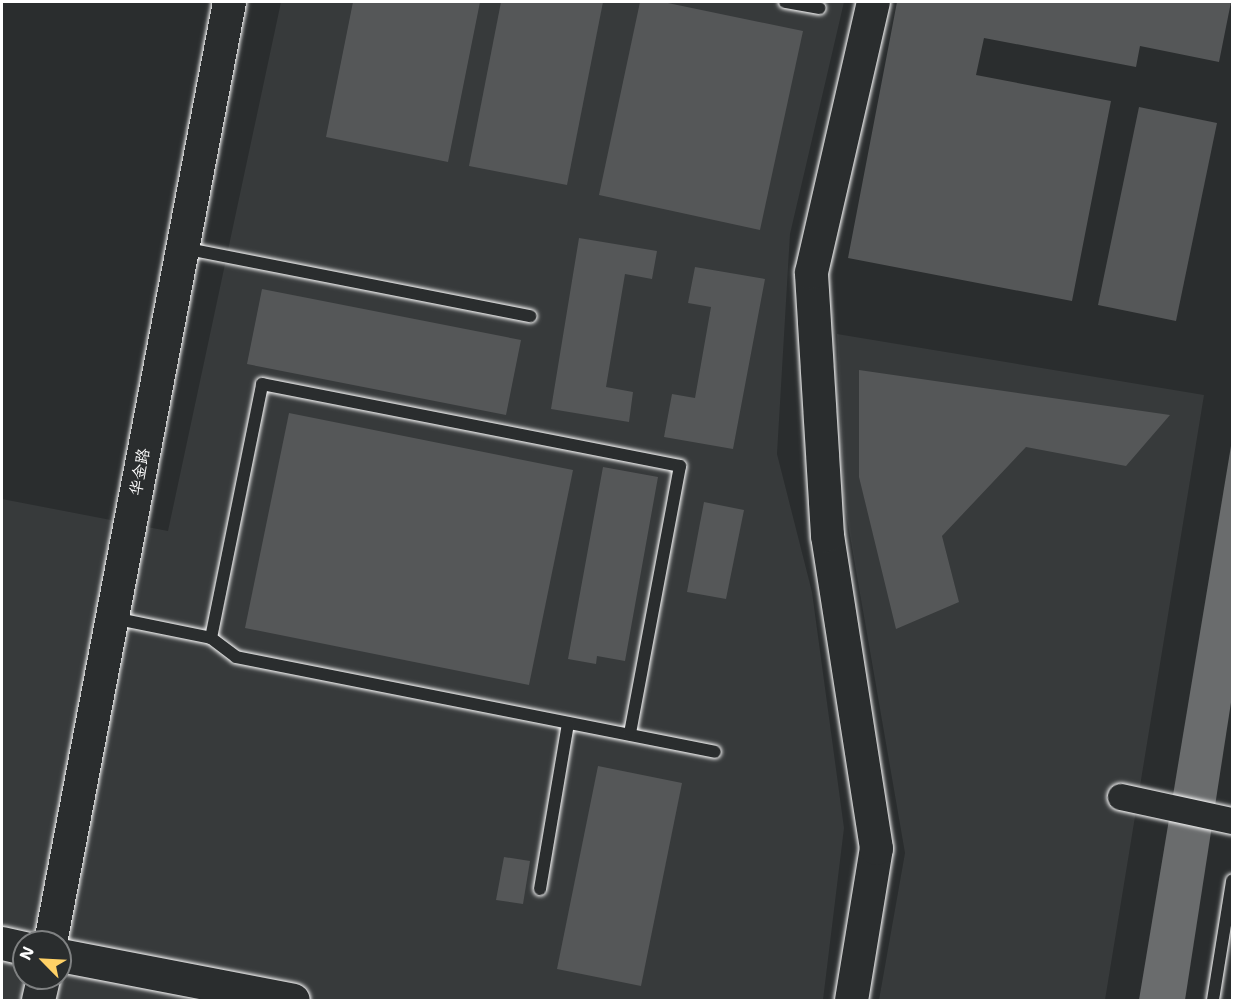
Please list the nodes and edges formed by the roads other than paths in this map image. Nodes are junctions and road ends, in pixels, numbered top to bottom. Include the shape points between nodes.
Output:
1 (229, 2) edge
2 (785, 2) edge
3 (873, 2) edge
4 (819, 8) dead end
5 (182, 248) junction
6 (530, 316) dead end
7 (111, 618) junction
8 (212, 638) junction
9 (568, 723) junction
10 (630, 734) junction
11 (715, 752) dead end
12 (1121, 797) dead end
13 (1229, 820) edge
14 (1233, 881) edge
15 (540, 889) dead end
16 (52, 930) edge
17 (72, 957) edge
18 (293, 1000) edge
19 (851, 1000) edge
20 (1213, 1000) edge

1 - 5 street, 华金路
2 - 4 lane
3 - 19 street via 811,272 827,535 876,848
5 - 6 lane
5 - 7 street, 华金路
7 - 8 lane
7 - 16 street, 华金路
8 - 9 lane via 236,657
8 - 10 lane via 262,384 680,466
9 - 10 lane
9 - 15 lane
10 - 11 lane
12 - 13 street
14 - 20 lane
17 - 18 street

